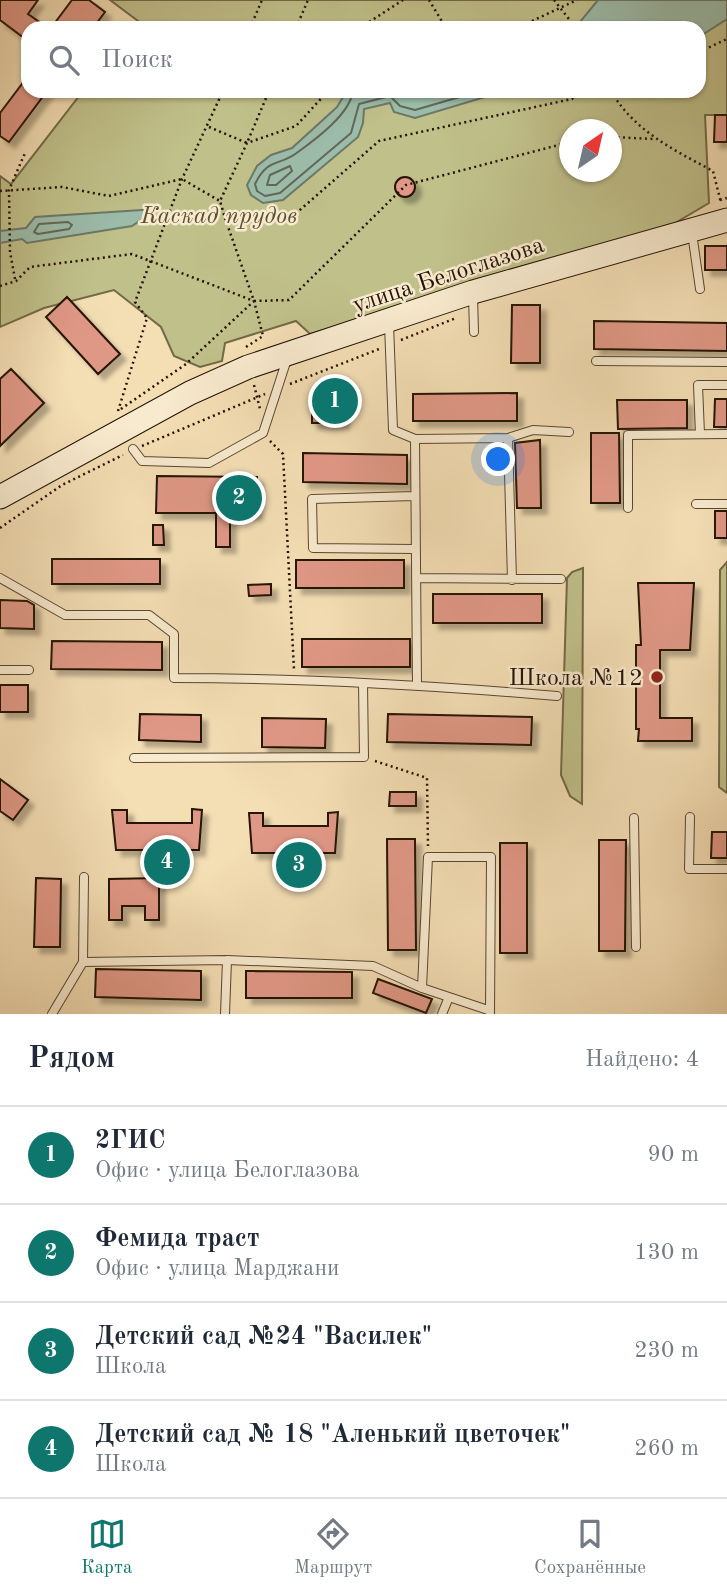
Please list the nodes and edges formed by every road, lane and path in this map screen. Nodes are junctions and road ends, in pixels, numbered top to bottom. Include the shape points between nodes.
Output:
1 (262, 0) edge
2 (307, 0) edge
3 (403, 0) edge
4 (429, 0) edge
5 (554, 0) edge
6 (577, 0) edge
7 (561, 7) junction
8 (253, 21) edge
9 (299, 21) edge
10 (371, 21) edge
11 (442, 21) edge
12 (532, 21) edge
13 (571, 21) edge
14 (727, 39) edge
15 (706, 49) edge
16 (220, 98) edge
17 (266, 98) edge
18 (322, 98) edge
19 (573, 98) edge
20 (615, 98) edge
21 (207, 126) junction
22 (622, 138) edge
23 (655, 139) junction
24 (247, 143) junction
25 (559, 145) edge
26 (25, 153) dead end
27 (182, 179) junction
28 (9, 190) junction
29 (0, 191) edge
30 (220, 201) junction
31 (725, 209) edge
32 (225, 218) junction
33 (691, 230) junction
34 (152, 262) junction
35 (16, 281) junction
36 (0, 286) edge
37 (700, 289) dead end
38 (254, 301) junction
39 (473, 301) junction
40 (389, 320) junction
41 (474, 332) dead end
42 (389, 345) junction
43 (289, 352) junction
44 (596, 361) dead end
45 (727, 362) edge
46 (727, 385) edge
47 (279, 389) junction
48 (258, 397) junction
49 (569, 432) dead end
50 (263, 433) junction
51 (700, 434) junction
52 (727, 434) edge
53 (508, 438) junction
54 (415, 439) junction
55 (133, 449) junction
56 (414, 496) junction
57 (0, 497) edge
58 (696, 504) dead end
59 (727, 504) edge
60 (628, 508) dead end
61 (0, 528) edge
62 (415, 549) junction
63 (0, 578) edge
64 (416, 578) junction
65 (561, 579) dead end
66 (512, 580) junction
67 (0, 670) edge
68 (29, 670) dead end
69 (294, 678) junction
70 (363, 683) junction
71 (417, 684) junction
72 (557, 696) dead end
73 (364, 757) junction
74 (134, 758) dead end
75 (690, 817) dead end
76 (634, 818) dead end
77 (428, 857) junction
78 (727, 869) edge
79 (84, 877) dead end
80 (636, 947) dead end
81 (227, 960) junction
82 (83, 962) junction
83 (422, 988) junction
84 (449, 997) junction
85 (489, 1012) edge
86 (52, 1014) edge
87 (225, 1014) edge
88 (442, 1014) edge

1 - 8 path
2 - 9 path
3 - 10 path
4 - 11 path
5 - 7 path
6 - 7 path
7 - 12 path
7 - 13 path
14 - 15 path
16 - 21 path
17 - 24 path
18 - 24 path via 296,126
19 - 32 path via 379,141 293,216 271,221
20 - 23 path
21 - 24 path
21 - 27 path
22 - 23 path
23 - 31 path via 713,172
24 - 30 path
25 - 38 path via 406,185 289,300
26 - 28 path
27 - 28 path via 109,196 62,187
27 - 30 path
27 - 34 path
28 - 29 path
28 - 35 path via 10,252
30 - 32 path
31 - 33 street, улица Белоглазова
32 - 38 path
33 - 37 lane
33 - 39 street, улица Белоглазова
34 - 35 path via 132,254 30,267
34 - 38 path
34 - 38 path via 135,302 147,318 118,411 186,364
35 - 36 path
39 - 40 street, улица Белоглазова
39 - 41 lane
39 - 42 path
40 - 42 lane
40 - 43 street, улица Белоглазова
42 - 47 path
42 - 54 lane via 393,430
43 - 47 lane
43 - 57 street, улица Белоглазова via 190,393
44 - 45 lane
46 - 51 lane via 698,385
47 - 48 path
47 - 50 lane
48 - 50 path
48 - 55 path
49 - 53 lane via 533,429
50 - 55 lane via 209,463 142,461
50 - 69 path via 283,454
51 - 52 lane
51 - 60 lane via 628,435
53 - 54 lane
53 - 66 lane
54 - 56 lane
55 - 61 path via 62,485
56 - 62 lane
56 - 62 lane via 312,499 312,523 313,548
58 - 59 lane
62 - 64 lane
63 - 69 lane via 65,615 149,615 174,634 174,678
64 - 66 lane
64 - 71 lane
65 - 66 lane
67 - 68 lane
69 - 70 lane
70 - 71 lane
70 - 73 lane
71 - 72 lane
73 - 74 lane
73 - 77 path via 427,778
75 - 78 lane via 689,869
76 - 80 lane
77 - 83 lane
77 - 85 lane via 491,857
79 - 82 lane
81 - 82 lane
81 - 83 lane via 373,966
81 - 87 lane
82 - 86 lane
83 - 84 lane
84 - 85 lane
84 - 88 lane

